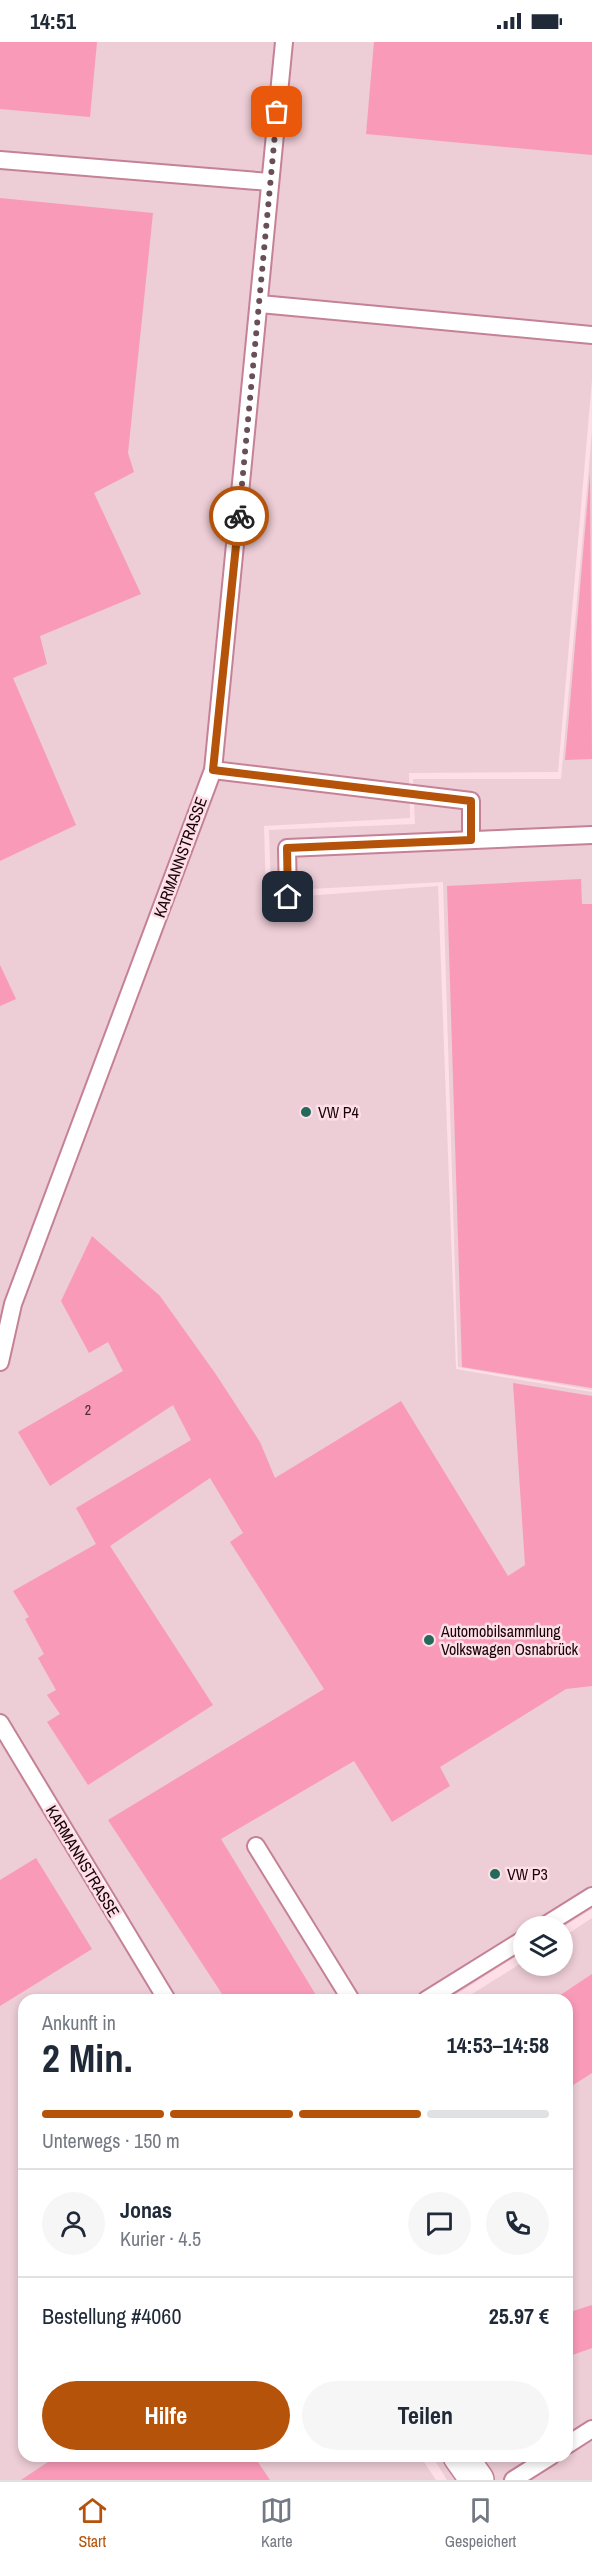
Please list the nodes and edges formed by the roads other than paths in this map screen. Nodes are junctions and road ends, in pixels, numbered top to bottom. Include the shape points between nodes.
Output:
1 (284, 42) edge
2 (0, 160) edge
3 (270, 182) junction
4 (260, 304) junction
5 (592, 335) edge
6 (213, 770) junction
7 (592, 835) edge
8 (471, 840) junction
9 (288, 897) dead end
10 (0, 1362) edge
11 (0, 1723) edge
12 (256, 1846) dead end
13 (592, 1896) edge
14 (560, 1916) edge
15 (513, 1946) edge
16 (163, 1994) edge
17 (347, 1994) edge
18 (436, 1994) edge
19 (592, 2429) edge
20 (573, 2441) edge
21 (464, 2462) edge
22 (542, 2462) edge
23 (477, 2480) edge
24 (513, 2480) edge

1 - 3 lane, KARMANNSTRASSE
2 - 3 lane
3 - 4 lane, KARMANNSTRASSE
4 - 5 lane
4 - 6 lane, KARMANNSTRASSE
6 - 8 lane via 471,801
6 - 10 lane, KARMANNSTRASSE via 13,1304
7 - 8 lane
8 - 9 lane via 287,848
11 - 16 lane, KARMANNSTRASSE
12 - 17 lane
13 - 14 lane
15 - 18 lane
19 - 20 lane
21 - 23 street
22 - 24 lane

